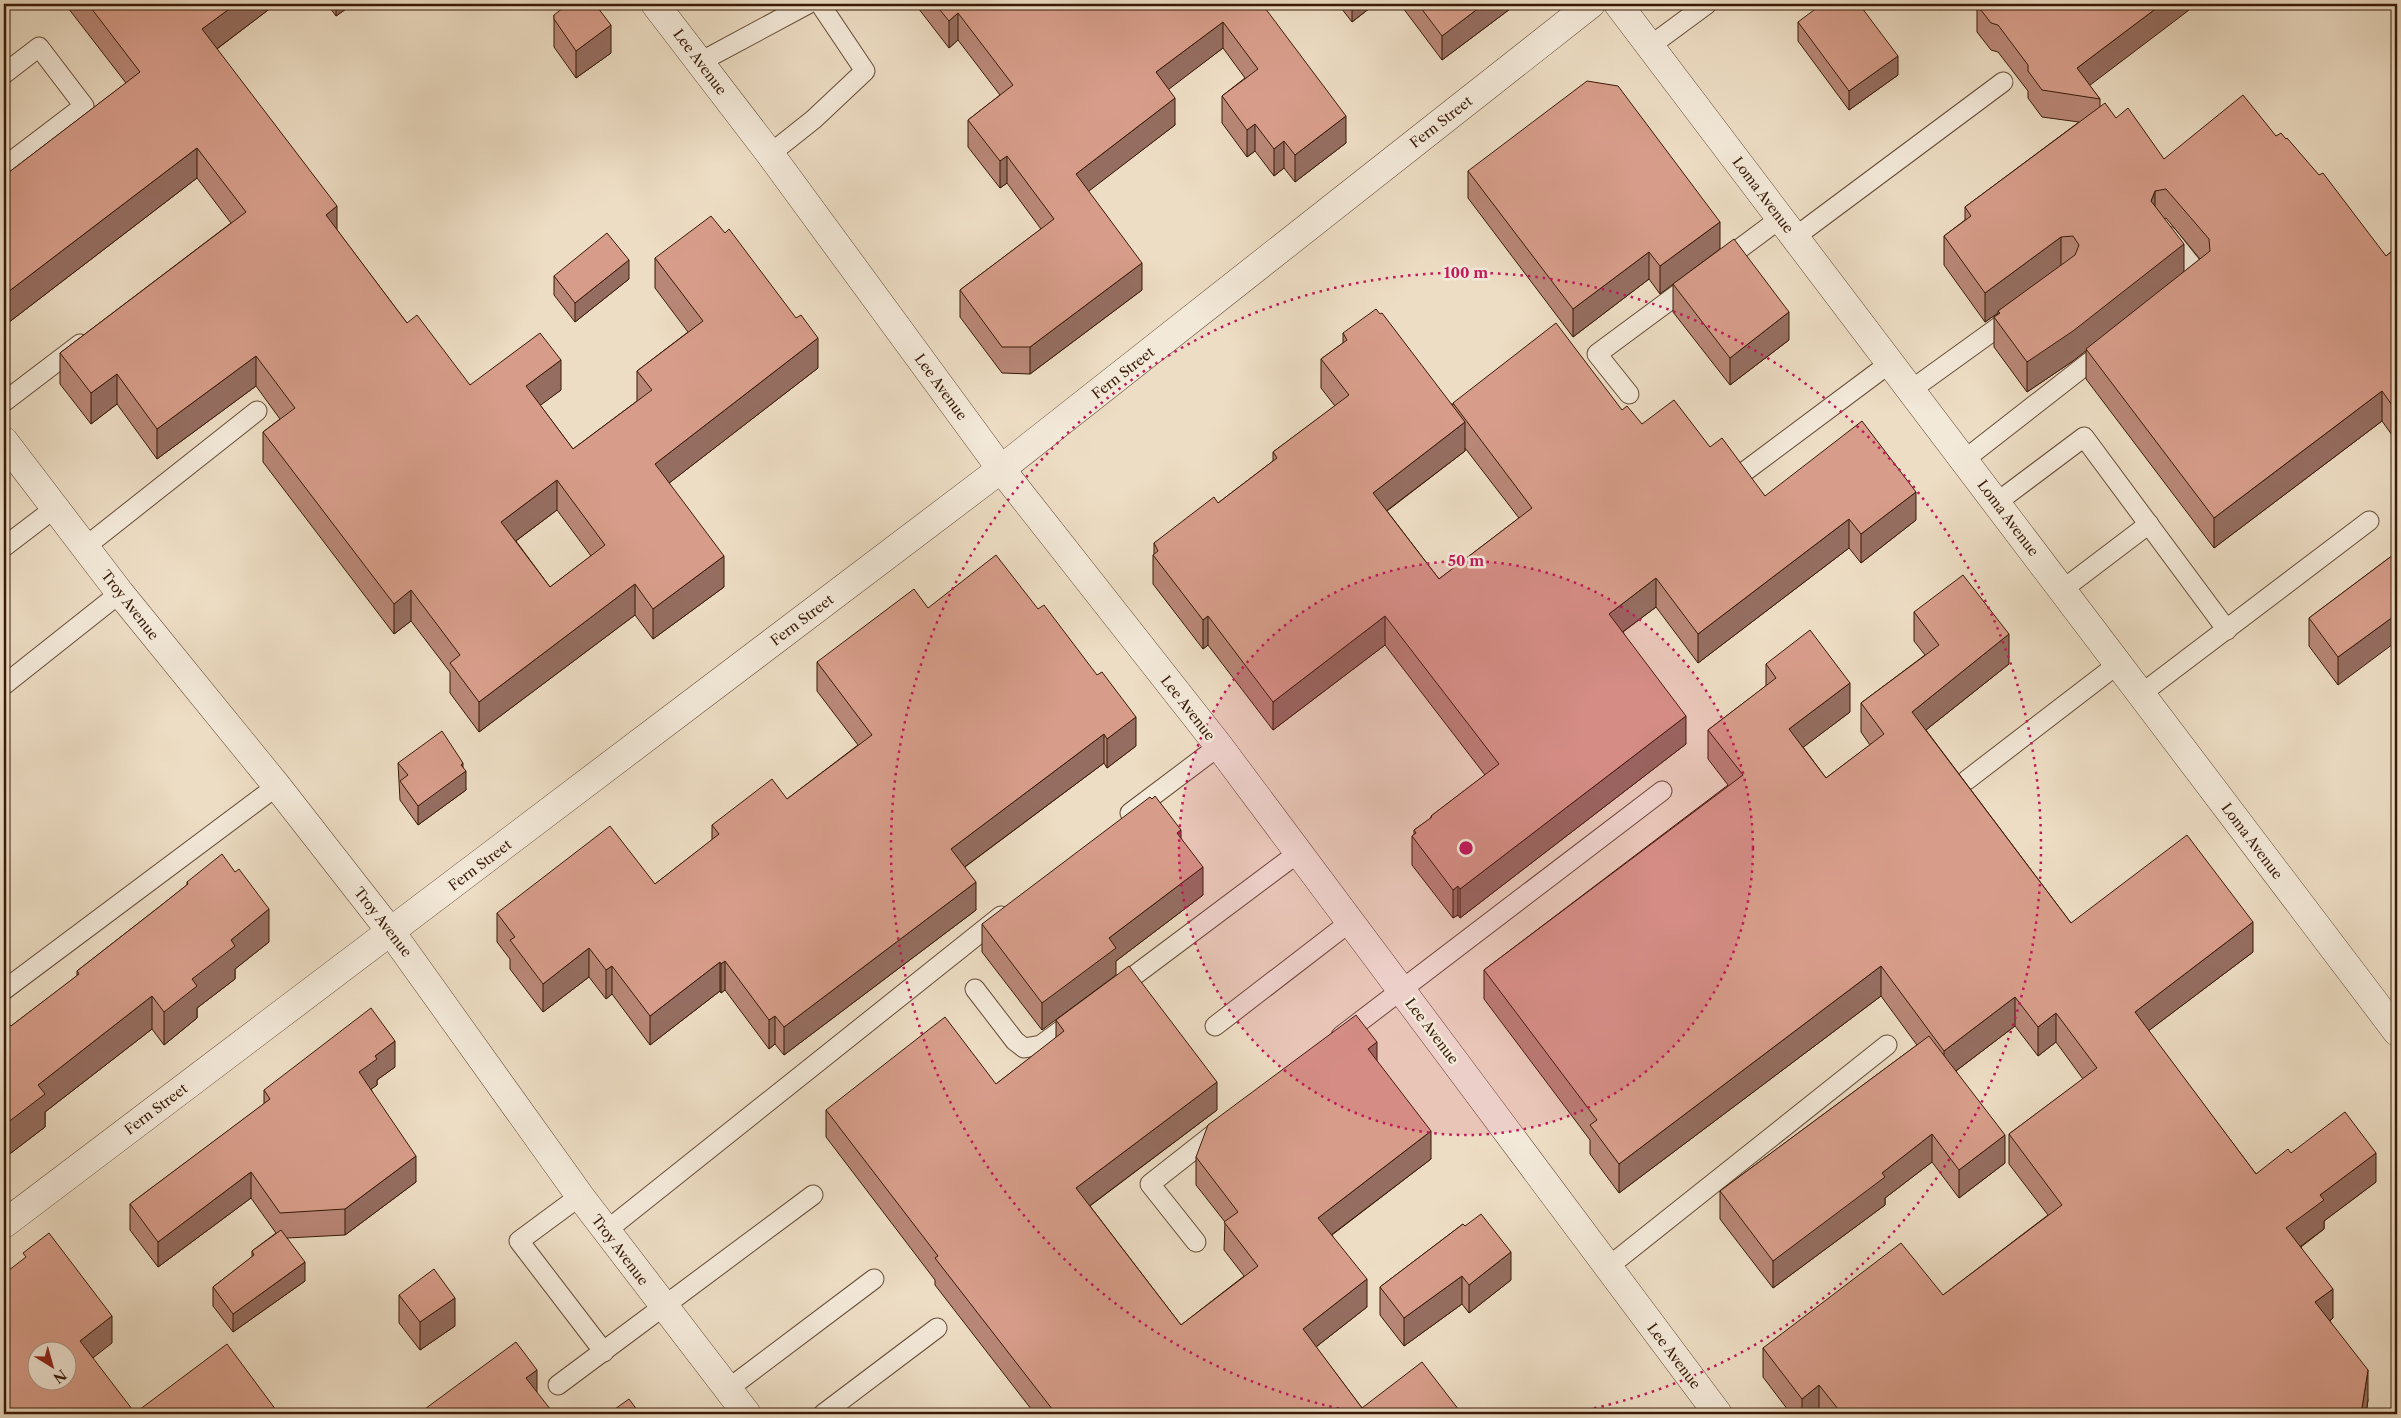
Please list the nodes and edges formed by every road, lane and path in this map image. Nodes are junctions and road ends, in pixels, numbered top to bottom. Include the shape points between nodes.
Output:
1 (655, 4) edge
2 (808, 4) edge
3 (820, 4) edge
4 (1591, 4) edge
5 (1618, 4) edge
6 (1707, 4) edge
7 (1650, 46) junction
8 (700, 62) junction
9 (4, 74) edge
10 (2003, 82) dead end
11 (770, 154) junction
12 (4, 167) edge
13 (1788, 228) junction
14 (2162, 229) edge
15 (2177, 294) edge
16 (2030, 304) edge
17 (96, 331) edge
18 (2123, 336) edge
19 (1890, 363) junction
20 (1911, 390) junction
21 (1629, 394) dead end
22 (4, 402) edge
23 (257, 411) dead end
24 (4, 441) edge
25 (1964, 460) junction
26 (1001, 469) junction
27 (1744, 472) edge
28 (1996, 503) junction
29 (55, 508) junction
30 (2369, 521) dead end
31 (2149, 524) junction
32 (4, 547) edge
33 (85, 547) junction
34 (2062, 590) junction
35 (120, 594) junction
36 (2227, 630) junction
37 (2118, 664) junction
38 (4, 684) edge
39 (2141, 694) junction
40 (1219, 746) junction
41 (1966, 780) edge
42 (277, 786) junction
43 (1662, 791) dead end
44 (1113, 827) edge
45 (1298, 853) junction
46 (1014, 906) edge
47 (1350, 922) junction
48 (391, 932) junction
49 (974, 989) dead end
50 (4, 990) edge
51 (1400, 990) junction
52 (1104, 998) edge
53 (1088, 1010) edge
54 (1215, 1026) dead end
55 (2397, 1032) edge
56 (1330, 1044) edge
57 (1887, 1045) dead end
58 (1236, 1117) edge
59 (813, 1195) dead end
60 (580, 1196) junction
61 (4, 1224) edge
62 (606, 1231) junction
63 (1196, 1242) dead end
64 (1608, 1267) junction
65 (874, 1279) dead end
66 (664, 1306) junction
67 (937, 1328) dead end
68 (604, 1352) junction
69 (558, 1385) dead end
70 (728, 1389) junction
71 (747, 1414) edge
72 (823, 1414) edge
73 (1718, 1414) edge

1 - 8 street, Lee Avenue
2 - 8 lane
3 - 11 lane via 865,71 814,119
4 - 26 street, Fern Street
5 - 7 street, Loma Avenue
6 - 7 lane
7 - 13 street, Loma Avenue
8 - 11 street, Lee Avenue
9 - 12 lane via 39,47 84,106
10 - 13 lane
11 - 26 street, Lee Avenue
13 - 19 street, Loma Avenue
13 - 21 lane via 1597,354
14 - 15 lane via 2200,276
16 - 20 lane
17 - 22 lane
18 - 25 lane
19 - 20 street, Loma Avenue
19 - 27 lane
20 - 25 street, Loma Avenue
23 - 33 lane
24 - 29 street, Troy Avenue
25 - 28 street, Loma Avenue
26 - 40 street, Lee Avenue
26 - 48 street, Fern Street
28 - 31 lane via 2084,437
28 - 34 street, Loma Avenue
29 - 32 lane
29 - 33 street, Troy Avenue
30 - 36 lane
31 - 34 lane
31 - 36 lane
33 - 35 street, Troy Avenue
34 - 37 street, Loma Avenue
35 - 38 lane
35 - 42 street, Troy Avenue
36 - 39 lane
37 - 39 street, Loma Avenue
37 - 41 lane
39 - 55 street, Loma Avenue
40 - 44 lane
40 - 45 street, Lee Avenue
42 - 48 street, Troy Avenue
42 - 50 lane
43 - 51 lane
45 - 47 street, Lee Avenue
45 - 52 lane
46 - 62 lane
47 - 51 street, Lee Avenue
47 - 54 lane
48 - 60 street, Troy Avenue
48 - 61 street, Fern Street
49 - 53 lane via 1024,1048 1041,1045
51 - 56 lane
51 - 64 street, Lee Avenue
57 - 64 lane
58 - 63 lane via 1150,1184
59 - 66 lane
60 - 62 street, Troy Avenue
60 - 68 lane via 519,1241
62 - 66 street, Troy Avenue
64 - 73 street, Lee Avenue
65 - 70 lane
66 - 68 lane
66 - 70 street, Troy Avenue
67 - 72 lane
68 - 69 lane
70 - 71 street, Troy Avenue

